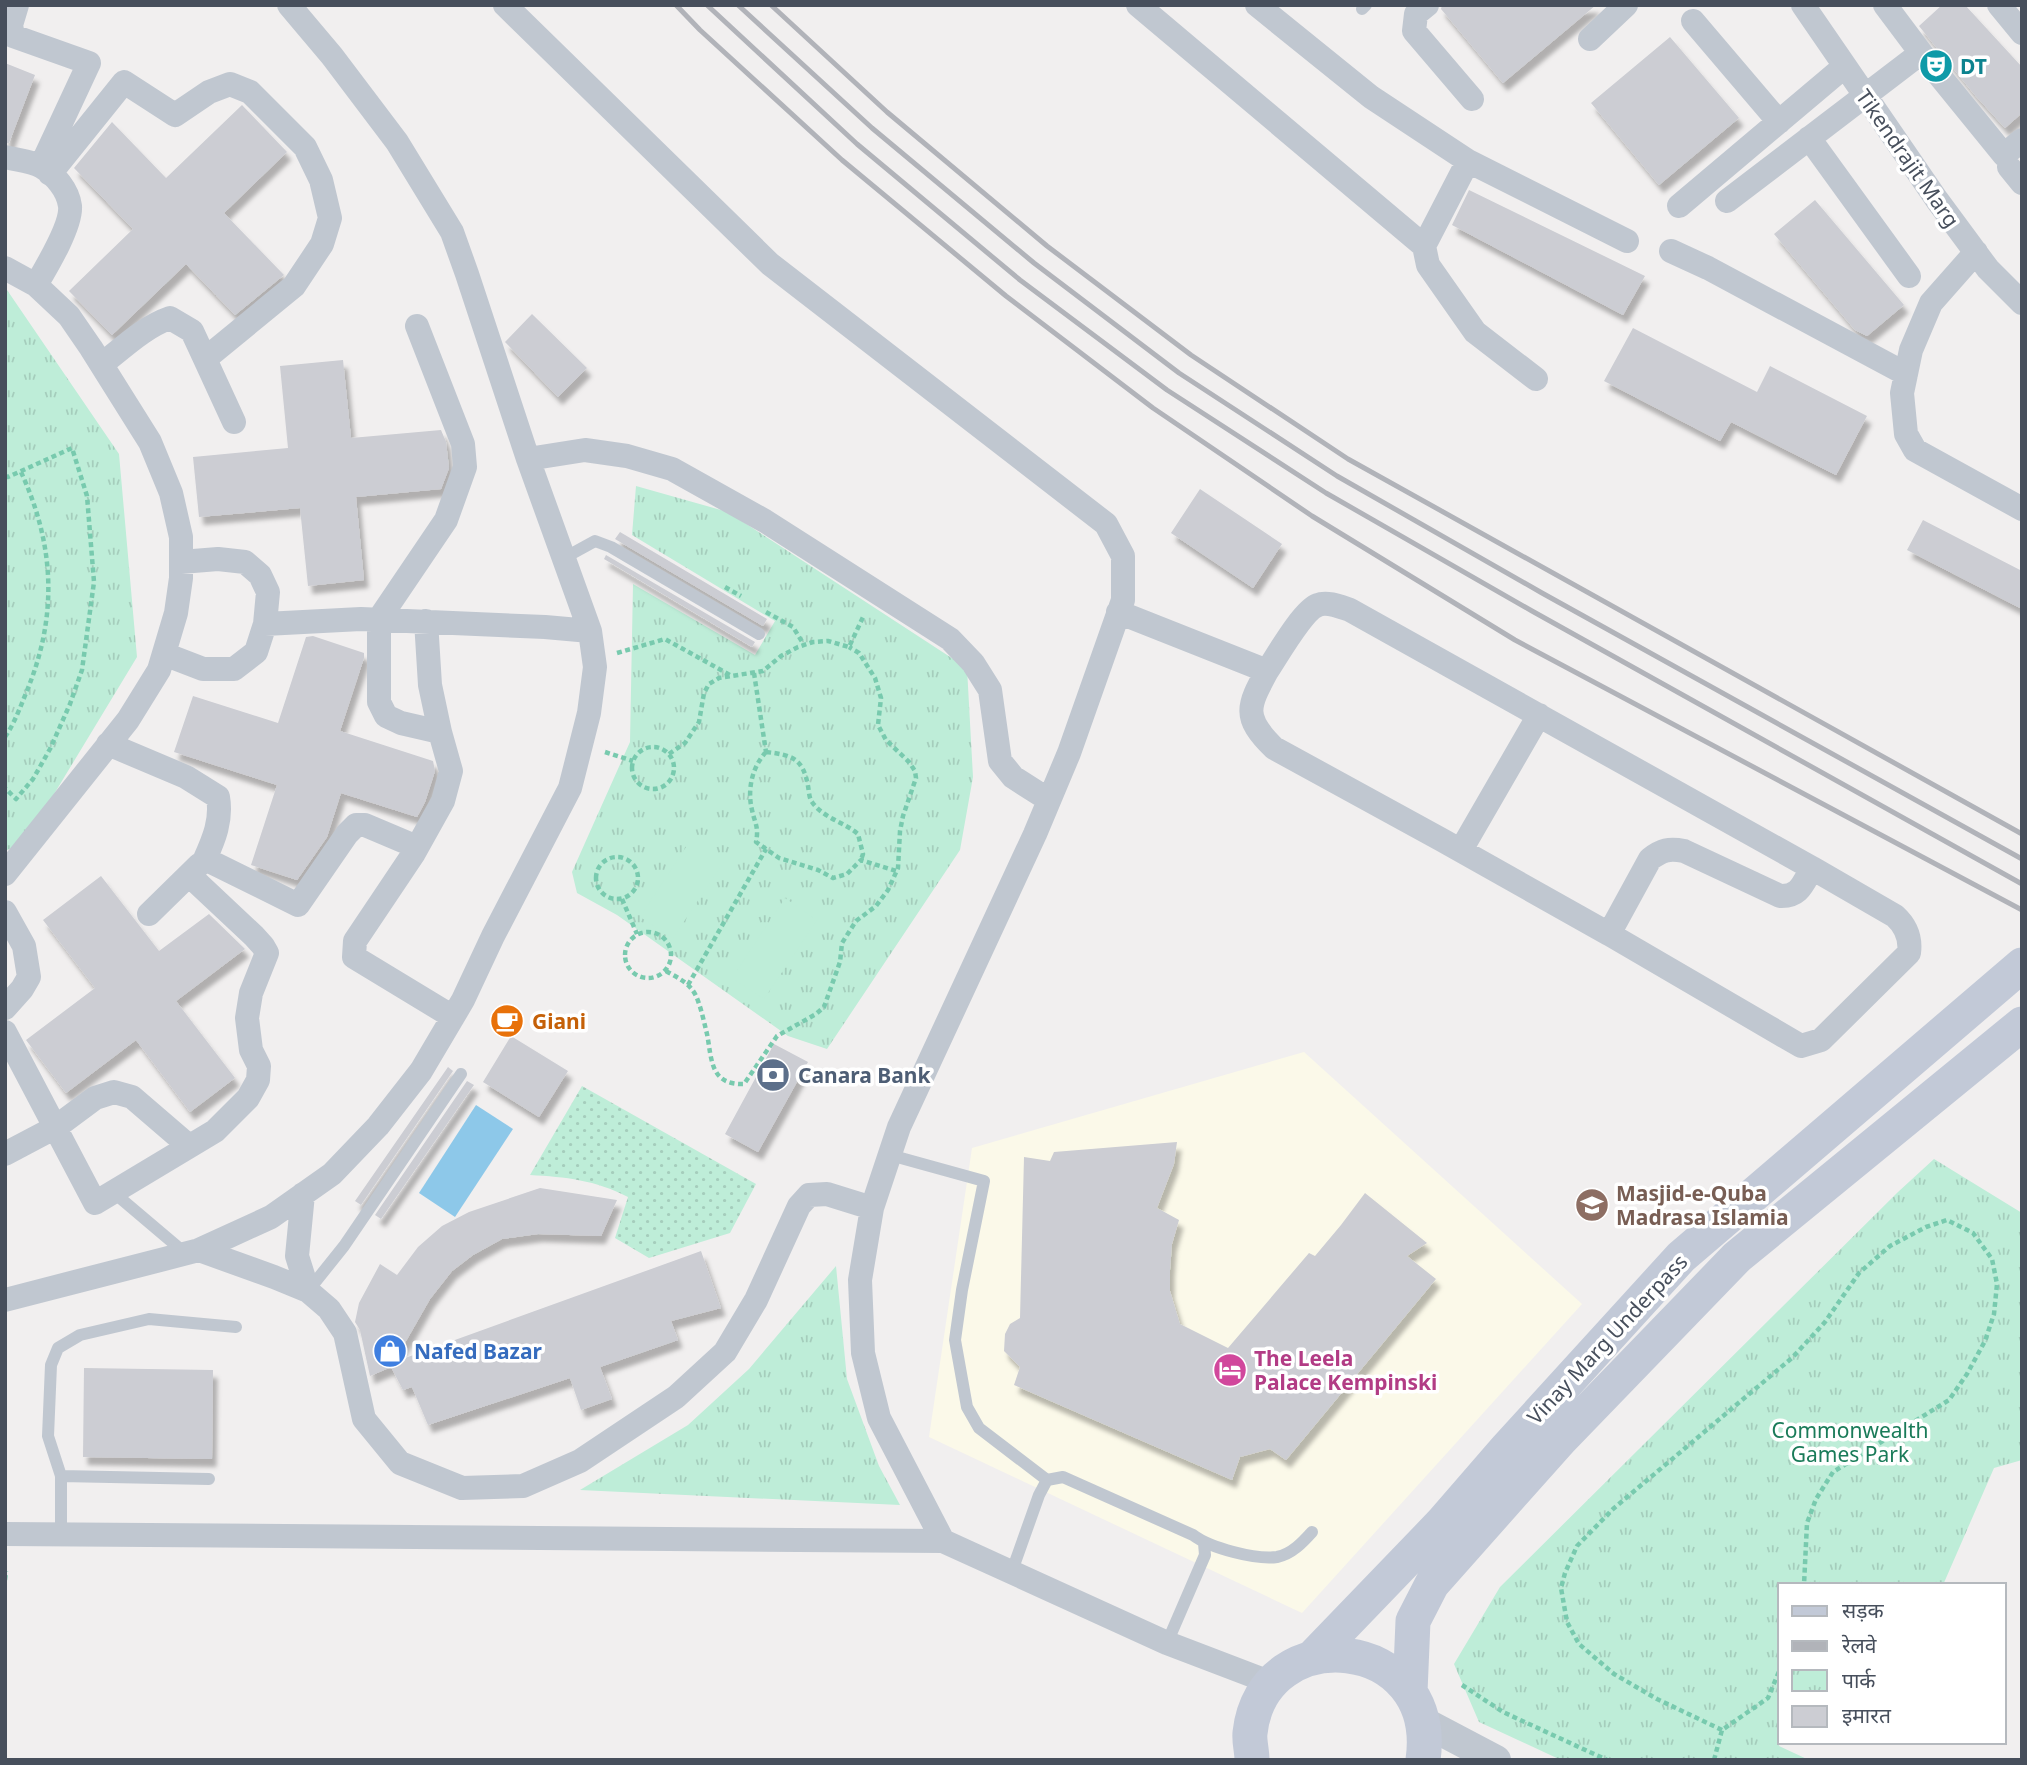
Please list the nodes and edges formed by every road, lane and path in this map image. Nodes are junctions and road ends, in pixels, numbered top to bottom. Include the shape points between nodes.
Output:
1 (17, 5) edge
2 (289, 5) edge
3 (505, 5) edge
4 (1138, 5) edge
5 (1257, 5) edge
6 (1427, 5) edge
7 (1626, 5) edge
8 (1803, 5) edge
9 (1885, 5) edge
10 (1999, 5) edge
11 (1693, 21) dead end
12 (2022, 33) edge
13 (1590, 39) dead end
14 (1921, 53) junction
15 (1845, 66) junction
16 (1864, 95) junction
17 (1472, 99) dead end
18 (1779, 122) junction
19 (1809, 138) junction
20 (2022, 140) edge
21 (5, 157) edge
22 (1468, 161) junction
23 (45, 170) junction
24 (1727, 201) dead end
25 (1679, 206) dead end
26 (1627, 241) dead end
27 (1424, 246) junction
28 (1671, 251) dead end
29 (1976, 253) junction
30 (5, 268) edge
31 (1909, 276) dead end
32 (36, 285) junction
33 (2022, 303) edge
34 (417, 326) dead end
35 (205, 359) junction
36 (102, 364) junction
37 (1906, 374) junction
38 (1536, 379) dead end
39 (234, 422) dead end
40 (528, 459) junction
41 (21, 472) junction
42 (5, 476) edge
43 (2022, 509) edge
44 (564, 558) junction
45 (181, 562) junction
46 (875, 592) junction
47 (1118, 612) junction
48 (379, 619) junction
49 (426, 621) junction
50 (265, 624) junction
51 (759, 634) dead end
52 (591, 643) junction
53 (849, 646) junction
54 (164, 654) junction
55 (1268, 671) junction
56 (754, 673) junction
57 (731, 676) junction
58 (1539, 715) junction
59 (440, 732) junction
60 (6, 736) edge
61 (108, 744) junction
62 (766, 752) junction
63 (669, 754) junction
64 (5, 788) edge
65 (1049, 800) junction
66 (418, 847) junction
67 (766, 849) junction
68 (1461, 850) junction
69 (862, 860) junction
70 (197, 867) junction
71 (1812, 868) junction
72 (896, 871) junction
73 (5, 874) edge
74 (622, 898) junction
75 (5, 912) edge
76 (149, 914) dead end
77 (637, 934) junction
78 (1609, 934) junction
79 (2022, 965) edge
80 (666, 971) junction
81 (688, 985) junction
82 (5, 1008) edge
83 (453, 1017) junction
84 (5, 1032) edge
85 (2016, 1036) edge
86 (461, 1073) dead end
87 (56, 1127) junction
88 (189, 1146) junction
89 (5, 1154) edge
90 (890, 1155) junction
91 (113, 1192) junction
92 (303, 1194) junction
93 (872, 1208) junction
94 (192, 1251) junction
95 (308, 1291) junction
96 (5, 1300) edge
97 (236, 1326) dead end
98 (61, 1476) junction
99 (209, 1479) dead end
100 (1047, 1480) junction
101 (1312, 1532) dead end
102 (5, 1534) edge
103 (61, 1534) junction
104 (943, 1541) junction
105 (1204, 1543) junction
106 (6, 1571) edge
107 (1012, 1571) junction
108 (5, 1580) edge
109 (1804, 1583) edge
110 (1167, 1643) junction
111 (1313, 1657) junction
112 (1778, 1674) edge
113 (1272, 1683) junction
114 (1462, 1685) dead end
115 (1416, 1706) junction
116 (1722, 1730) junction
117 (1252, 1760) edge
118 (1423, 1760) edge
119 (1496, 1760) edge
120 (1607, 1760) edge
121 (1714, 1760) edge

1 - 23 street via 13,36 89,63
2 - 40 street via 397,142 452,232
3 - 47 street via 770,264 1106,524 1123,556 1123,600
4 - 27 street
5 - 22 street via 1371,97
6 - 17 street via 1416,14 1414,31
7 - 13 street
8 - 15 street, Tikendrajit Marg
9 - 14 street
10 - 12 street
11 - 18 street
14 - 16 street
14 - 20 street via 2004,155
15 - 16 street, Tikendrajit Marg
15 - 18 street
16 - 19 street
16 - 29 street, Tikendrajit Marg
18 - 25 street
19 - 24 street
19 - 31 street
21 - 23 street
22 - 26 street
22 - 27 street
23 - 32 street via 61,183 70,205 67,223
23 - 35 street via 124,82 176,115 209,92 230,84 250,92 305,147 321,180 330,218 322,244 294,286
27 - 38 street via 1428,265 1475,332
28 - 37 street
29 - 33 street, Tikendrajit Marg
29 - 37 street via 1931,303 1911,349
30 - 32 street
32 - 36 street via 69,316
34 - 48 street via 463,444 465,467 446,520
35 - 36 street via 192,331 170,318 157,322
35 - 39 street
36 - 45 street via 150,442 171,493 181,537
37 - 43 street via 1902,393 1906,434 1914,450
40 - 44 street
40 - 46 street via 585,450 672,469
41 - 42 path
41 - 60 path via 43,534 49,574 47,616 42,649
41 - 64 path via 72,448 87,496 94,582 82,670 70,704 33,779 16,799
44 - 51 lane via 595,541 611,547
44 - 52 street
45 - 50 street via 245,562 260,575 268,592
45 - 54 street via 176,613
46 - 53 path
46 - 65 street via 950,639 973,663 990,690 1000,761 1013,777
47 - 55 street
47 - 65 street
48 - 49 street
48 - 50 street
48 - 59 street via 379,702 386,716
49 - 52 street via 545,626
49 - 59 street via 430,685
50 - 54 street via 256,652 234,669 203,669
52 - 57 path via 620,653 665,639
52 - 83 street via 595,667 589,713 570,788
53 - 56 path via 813,642
53 - 72 path via 870,666 875,678 880,698 878,725 915,771 900,831
54 - 61 street via 153,680
55 - 58 street via 1308,610 1320,604 1334,605
55 - 68 street via 1250,715 1273,748
56 - 57 path
56 - 62 path
57 - 63 path via 709,684 699,722 685,743
58 - 68 street
58 - 71 street
59 - 66 street via 451,771 443,801
61 - 70 street via 186,777 218,797 215,836
61 - 73 street
62 - 67 path via 753,771 750,790 759,831 756,842
62 - 69 path via 797,759 811,800 822,813 858,834
63 - 63 path via 657,747 643,750 632,768 637,781 654,789 667,784 674,774
65 - 90 street
66 - 70 street via 356,825 298,905
66 - 83 street via 355,941 354,957
67 - 69 path via 832,878 848,874
67 - 81 path
68 - 78 street
69 - 72 path
70 - 76 street
70 - 88 street via 267,953 251,993 247,1018 258,1080 248,1098 215,1131
71 - 78 street via 1798,892 1780,896 1684,851 1660,851 1650,859
71 - 78 street via 1895,916 1903,923 1910,943 1909,953 1821,1041 1801,1046
72 - 81 path via 888,890 856,921 842,943 824,1007 777,1036 744,1084 730,1085 717,1075 696,996
74 - 74 path via 634,891 637,871 629,861 615,857 599,868 596,881 608,897
74 - 77 path
75 - 82 street via 24,946 29,976
77 - 80 path via 653,932 667,941 672,956
77 - 80 path via 625,952 631,972 653,979
79 - 111 main road, Vinay Marg Underpass via 1681,1257 1442,1523
80 - 81 path
83 - 92 street via 421,1071 378,1126 332,1174
84 - 87 street
85 - 115 main road, Vinay Marg Underpass via 1737,1258 1560,1440 1432,1584 1413,1621
86 - 95 lane
87 - 88 street via 95,1098 114,1092 132,1097
87 - 89 street
87 - 91 street via 95,1203
88 - 91 street
90 - 93 street
90 - 100 lane via 984,1181 955,1340 967,1407 979,1428
91 - 94 lane
92 - 94 street via 271,1217
92 - 95 street via 297,1256
93 - 95 street via 827,1194 809,1195 799,1206 756,1300 725,1352 676,1397 580,1461 523,1486 462,1488 400,1463 364,1419 345,1332
93 - 104 street via 860,1280 863,1353 879,1418
94 - 95 street
94 - 96 street
97 - 98 lane via 149,1319 80,1335 58,1348 51,1365 48,1436
98 - 99 lane
98 - 103 lane
100 - 105 lane via 1063,1477
100 - 107 lane
101 - 105 lane via 1298,1547 1278,1557 1253,1556
102 - 103 street
103 - 104 street
104 - 107 street
105 - 110 lane via 1205,1555
106 - 108 path
107 - 110 street
109 - 116 path via 1807,1523 1833,1472 1950,1399 1985,1341 1997,1284 1992,1259 1973,1233 1947,1220 1890,1246 1859,1273 1825,1322 1793,1357 1613,1509 1577,1546 1565,1573 1561,1588 1567,1622 1579,1644 1614,1674
110 - 113 street
111 - 113 main road
111 - 115 main road via 1340,1654 1367,1659 1391,1673
112 - 116 path via 1768,1698
113 - 117 main road via 1257,1706 1250,1734
114 - 120 path via 1503,1712
115 - 118 main road, Vinay Marg Underpass via 1425,1742
115 - 119 street
116 - 121 path

